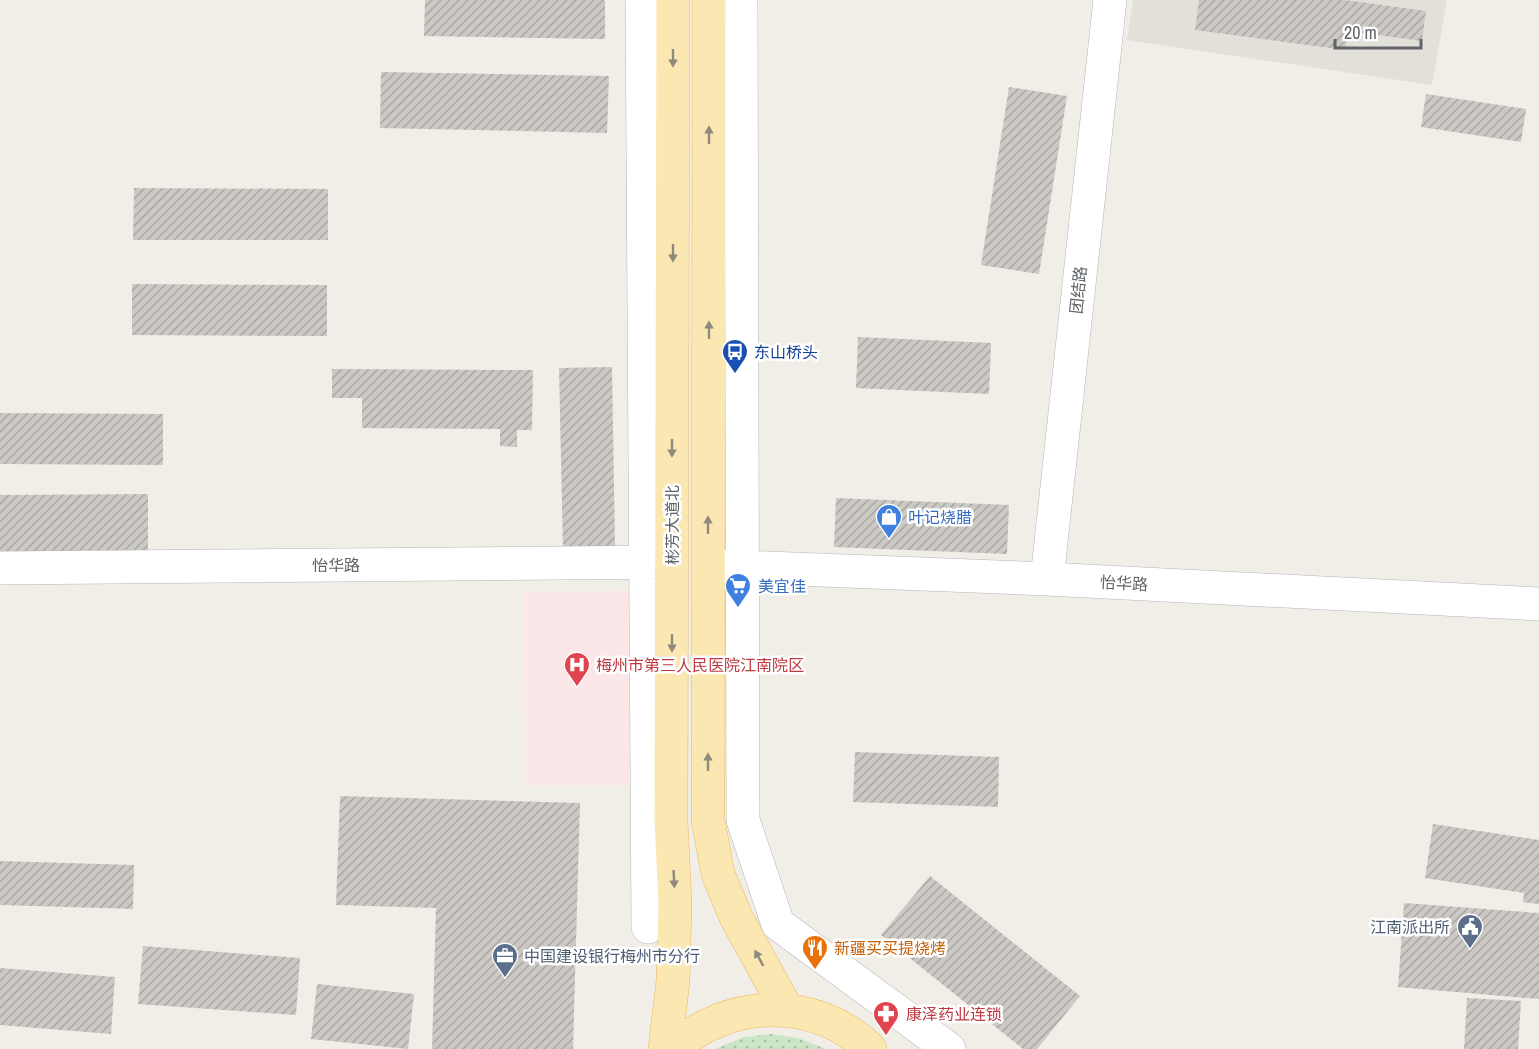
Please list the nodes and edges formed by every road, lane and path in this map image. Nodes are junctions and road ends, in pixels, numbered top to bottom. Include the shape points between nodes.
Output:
1 (642, 0) edge
2 (673, 0) edge
3 (709, 0) edge
4 (741, 0) edge
5 (1110, 0) edge
6 (659, 562) junction
7 (708, 566) junction
8 (742, 567) junction
9 (0, 568) edge
10 (1047, 579) junction
11 (1539, 604) edge
12 (648, 927) dead end
13 (786, 1010) junction
14 (665, 1049) edge
15 (673, 1049) edge
16 (870, 1049) edge
17 (949, 1049) edge

1 - 6 street
2 -> 6 main road, 彬芳大道北
7 -> 3 main road
4 - 8 street
5 - 10 street, 团结路
6 - 9 street, 怡华路
6 - 12 street
6 -> 14 main road, 彬芳大道北 via 675,904 673,981
7 - 8 street, 怡华路
13 -> 7 main road via 736,917 718,874 708,820
8 - 10 street, 怡华路
8 - 17 street via 743,820 778,924
10 - 11 street, 怡华路
13 - 15 main road via 732,1014 707,1024
13 - 16 main road via 813,1015 839,1026

